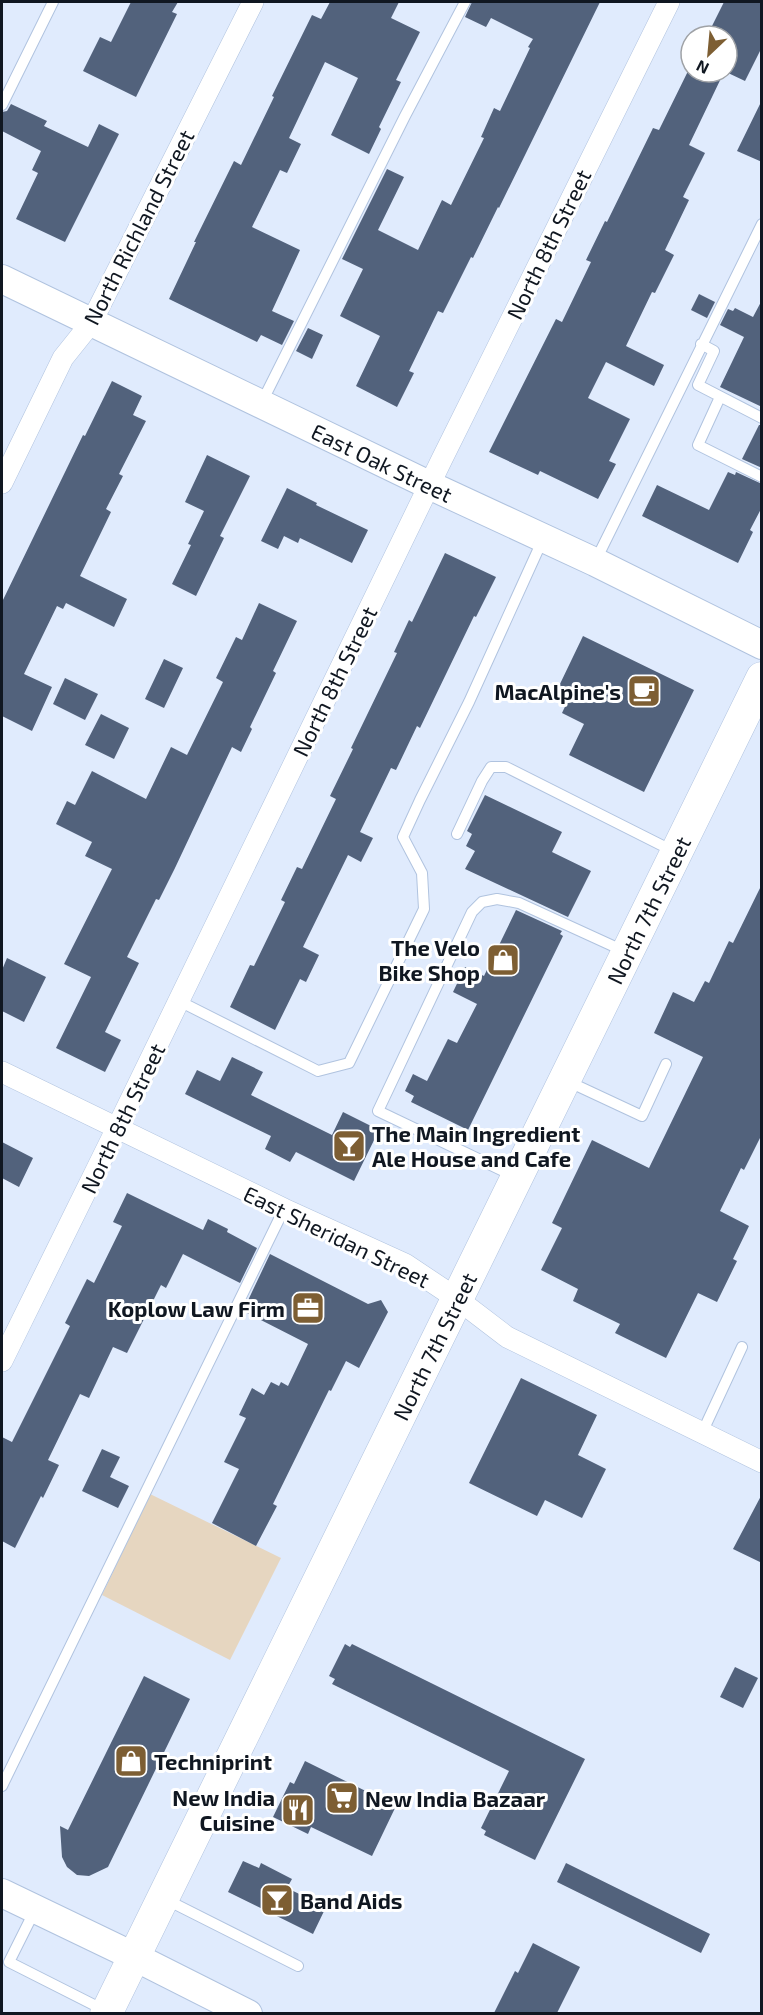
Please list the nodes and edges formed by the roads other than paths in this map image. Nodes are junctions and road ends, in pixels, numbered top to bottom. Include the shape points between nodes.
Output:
1 (53, 2) edge
2 (253, 2) edge
3 (465, 2) edge
4 (669, 2) edge
5 (2, 105) edge
6 (762, 224) edge
7 (2, 279) edge
8 (91, 323) junction
9 (701, 344) junction
10 (720, 397) junction
11 (261, 404) junction
12 (762, 418) edge
13 (762, 477) edge
14 (2, 483) edge
15 (429, 485) junction
16 (544, 539) junction
17 (595, 562) junction
18 (762, 645) edge
19 (762, 678) edge
20 (457, 834) dead end
21 (675, 852) junction
22 (627, 952) junction
23 (179, 1001) junction
24 (666, 1064) dead end
25 (2, 1072) edge
26 (564, 1079) junction
27 (117, 1128) junction
28 (516, 1177) junction
29 (284, 1209) junction
30 (456, 1298) junction
31 (742, 1347) dead end
32 (2, 1361) edge
33 (702, 1432) junction
34 (762, 1462) edge
35 (2, 1786) edge
36 (2, 1893) edge
37 (162, 1898) junction
38 (36, 1910) junction
39 (133, 1956) junction
40 (298, 1966) dead end
41 (106, 2012) edge
42 (248, 2013) edge

1 - 5 lane
2 - 8 street, North Richland Street
3 - 11 lane
4 - 15 street, North 8th Street
6 - 9 lane
7 - 8 street, East Oak Street
8 - 11 street, East Oak Street
8 - 14 street, North Richland Street via 63,358
9 - 10 lane via 714,351 698,385
9 - 17 lane
10 - 12 lane
10 - 13 lane via 698,445
11 - 15 street, East Oak Street
15 - 16 street, East Oak Street
15 - 23 street, North 8th Street
16 - 17 street, East Oak Street
16 - 23 lane via 404,837 422,873 424,909 349,1063 318,1071
17 - 18 street, East Oak Street
19 - 21 main road, North 7th Street
20 - 21 lane via 491,767 506,767
21 - 22 main road, North 7th Street
22 - 26 main road, North 7th Street
22 - 28 lane via 519,903 497,899 482,902 472,912 378,1111
23 - 27 street, North 8th Street
24 - 26 lane via 642,1116
25 - 27 street, East Sheridan Street
26 - 28 main road, North 7th Street
27 - 29 street, East Sheridan Street
27 - 32 street, North 8th Street
28 - 30 main road, North 7th Street
29 - 30 street, East Sheridan Street via 405,1264
29 - 35 lane
30 - 33 street, East Sheridan Street via 507,1337
30 - 37 main road, North 7th Street
31 - 33 lane
33 - 34 street, East Sheridan Street
36 - 38 street
37 - 39 main road, North 7th Street
37 - 40 lane
38 - 39 street
38 - 41 lane via 9,1962
39 - 41 main road, North 7th Street
39 - 42 street

